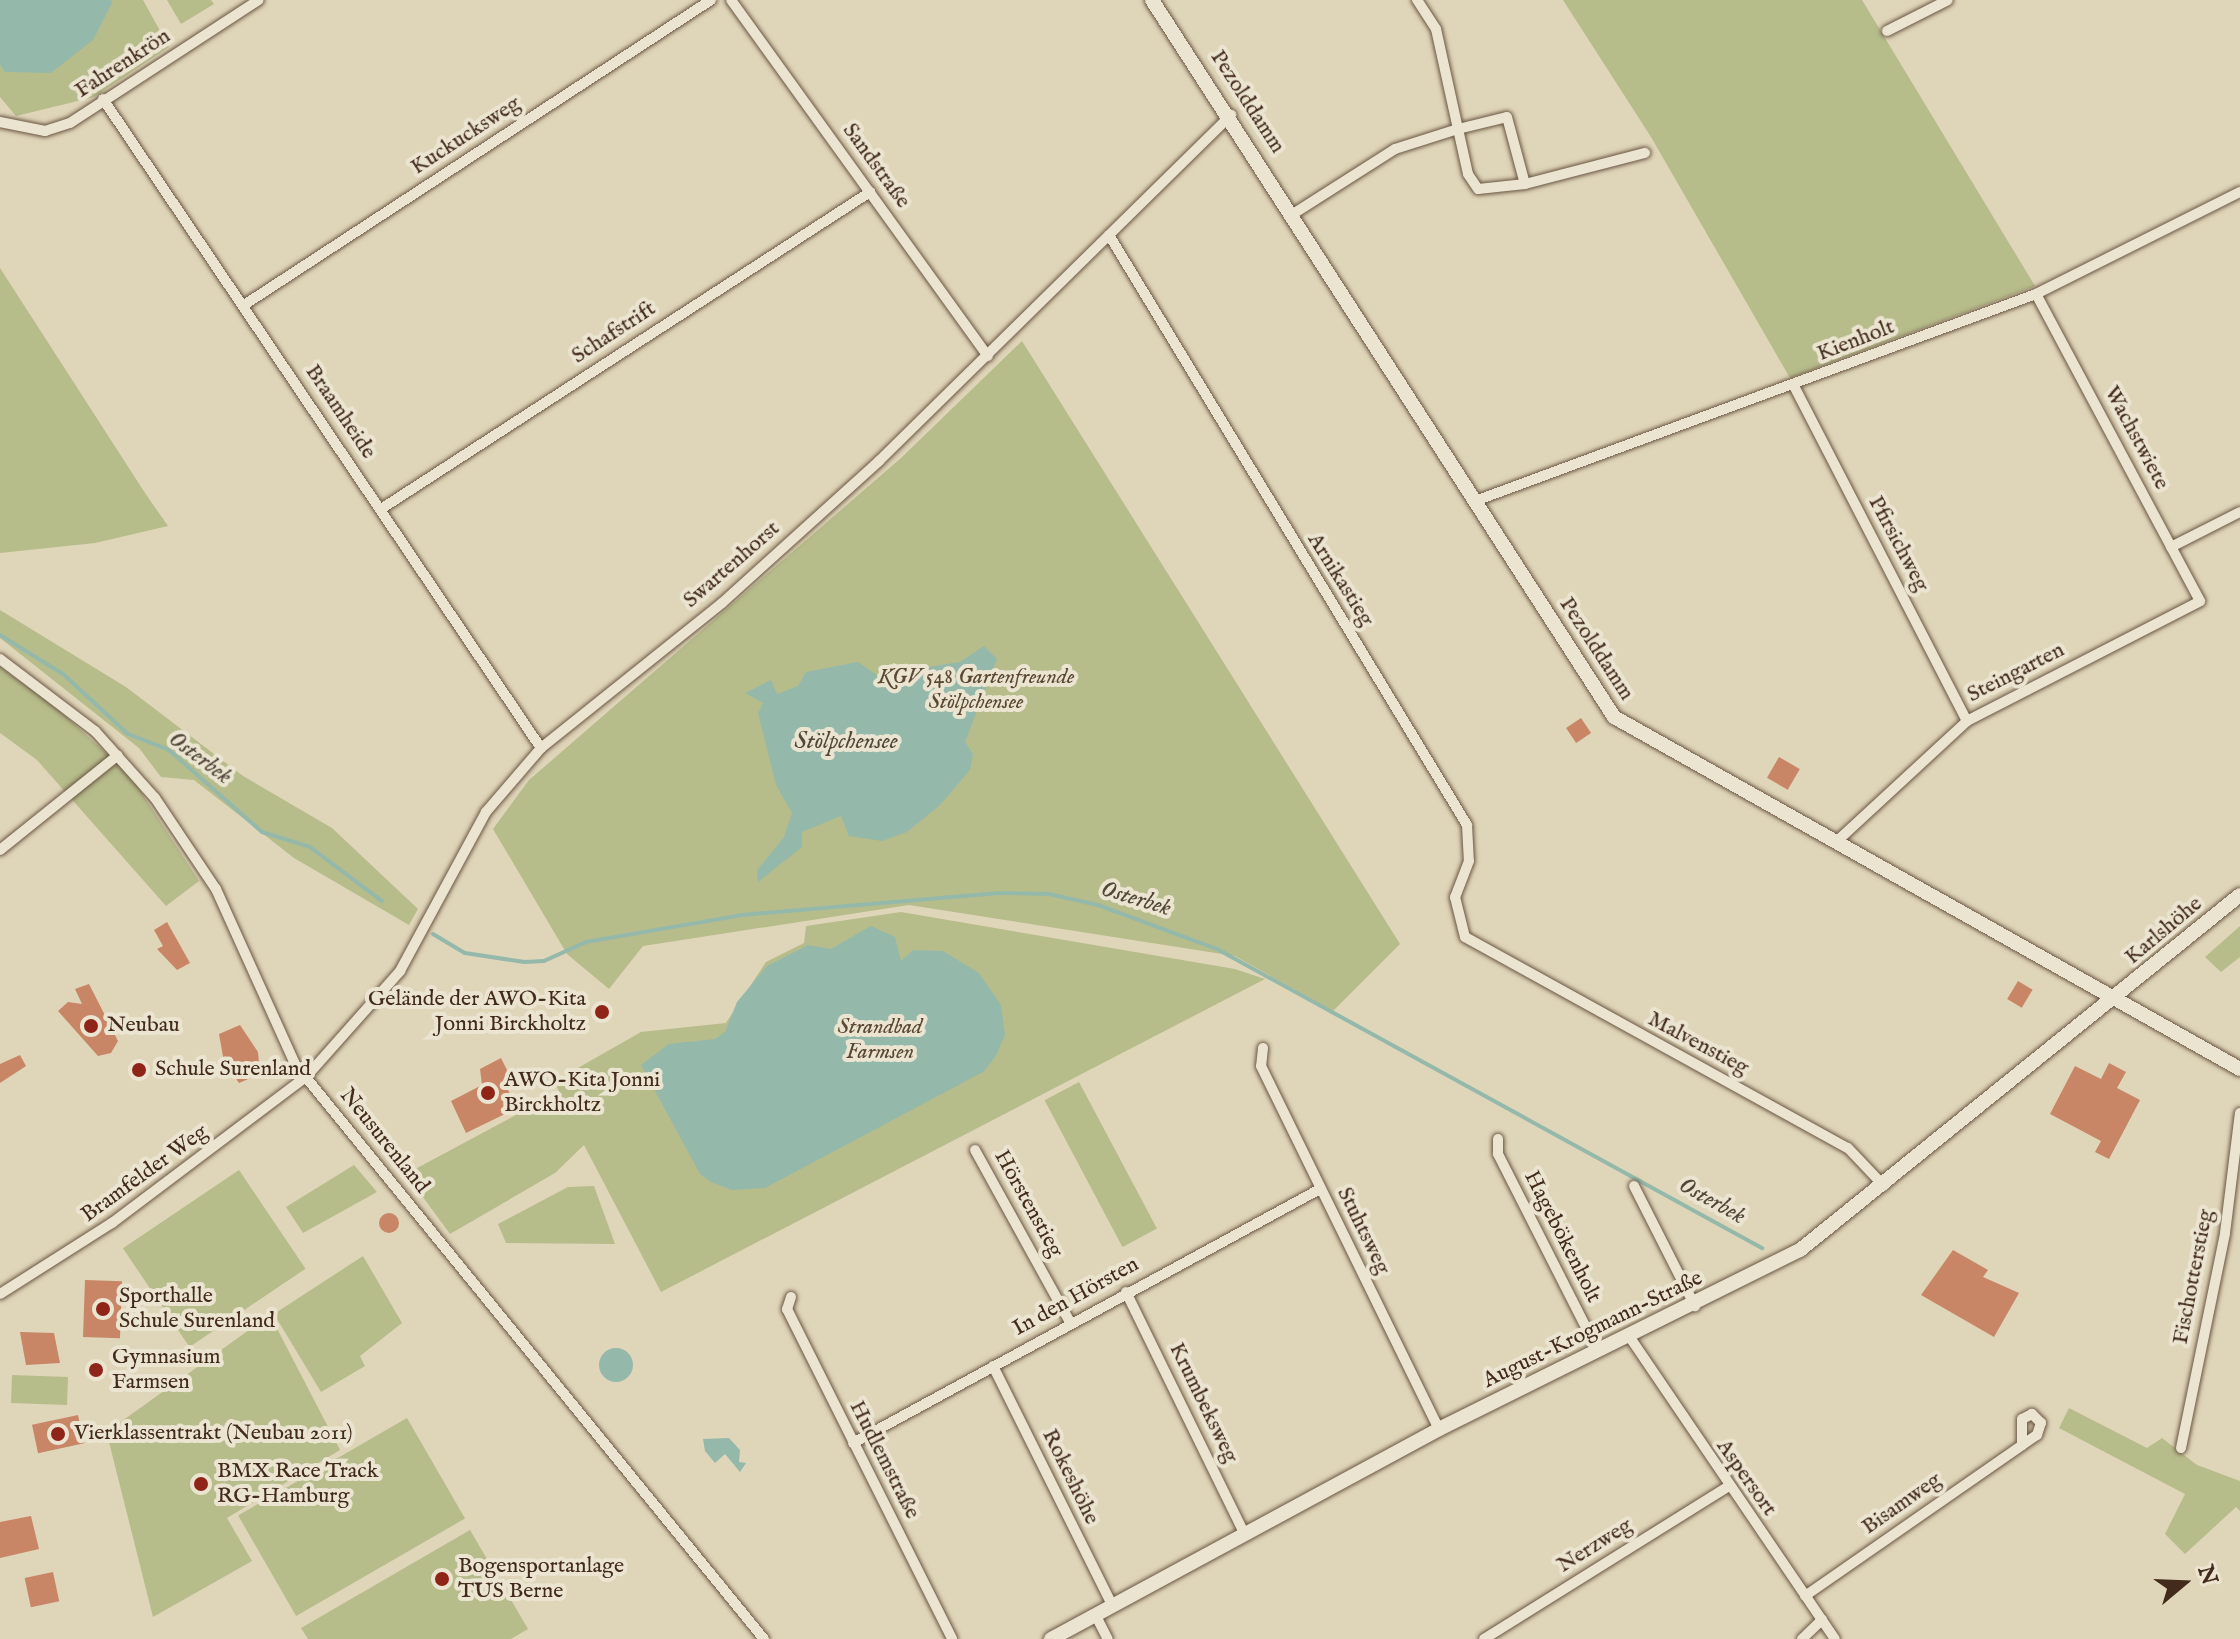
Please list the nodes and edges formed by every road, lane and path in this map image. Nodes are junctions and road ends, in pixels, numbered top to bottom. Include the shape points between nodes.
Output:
1 (259, 0) edge
2 (711, 0) edge
3 (731, 0) edge
4 (1152, 0) edge
5 (1417, 0) edge
6 (1948, 0) edge
7 (1887, 31) dead end
8 (103, 99) junction
9 (1231, 115) junction
10 (0, 122) edge
11 (1458, 129) junction
12 (1645, 153) dead end
13 (1525, 184) junction
14 (870, 192) junction
15 (2240, 192) edge
16 (1293, 214) junction
17 (1109, 235) junction
18 (2036, 294) junction
19 (244, 305) junction
20 (988, 356) junction
21 (1794, 386) junction
22 (1475, 501) junction
23 (381, 509) junction
24 (2240, 512) edge
25 (2171, 547) junction
26 (2200, 601) joint
27 (0, 659) edge
28 (1967, 721) junction
29 (541, 748) junction
30 (118, 755) junction
31 (1835, 843) junction
32 (0, 850) edge
33 (2240, 895) edge
34 (1483, 952) joint
35 (2115, 1000) junction
36 (1263, 1048) dead end
37 (2240, 1069) edge
38 (306, 1077) junction
39 (2240, 1113) edge
40 (1498, 1139) dead end
41 (975, 1150) dead end
42 (1634, 1186) dead end
43 (1884, 1186) junction
44 (1320, 1189) junction
45 (1126, 1292) junction
46 (0, 1294) edge
47 (791, 1297) dead end
48 (1695, 1306) junction
49 (1069, 1320) junction
50 (1629, 1336) junction
51 (1598, 1351) junction
52 (993, 1366) junction
53 (1439, 1429) junction
54 (853, 1443) junction
55 (2022, 1445) dead end
56 (2181, 1448) dead end
57 (1727, 1487) junction
58 (1244, 1533) junction
59 (1805, 1596) junction
60 (1112, 1605) junction
61 (1095, 1614) junction
62 (1822, 1620) junction
63 (764, 1639) edge
64 (952, 1639) edge
65 (1051, 1639) edge
66 (1108, 1639) edge
67 (1484, 1639) edge
68 (1802, 1639) edge
69 (1835, 1639) edge

1 - 8 street, Fahrenkrön
2 - 19 street, Kuckucksweg
3 - 14 street, Sandstraße
4 - 9 street, Pezolddamm
5 - 11 street via 1436,29
6 - 7 street
8 - 10 street, Fahrenkrön via 45,131
8 - 19 street, Braamheide
9 - 16 street, Pezolddamm
9 - 17 street, Swartenhorst
11 - 13 street via 1478,189
11 - 13 street via 1507,117
11 - 16 street via 1395,149
12 - 13 street
14 - 20 street, Sandstraße
14 - 23 street, Schafstrift
15 - 18 street, Kienholt
16 - 22 street, Pezolddamm
17 - 20 street, Swartenhorst
17 - 34 street, Arnikastieg via 1467,825 1470,851 1455,897 1457,917 1465,937
18 - 21 street, Kienholt
18 - 25 street, Wachstwiete
19 - 23 street, Braamheide
20 - 29 street, Swartenhorst via 722,603
21 - 22 street, Kienholt
21 - 28 street, Pfirsichweg
22 - 31 street, Pezolddamm via 1614,717
23 - 29 street, Braamheide
24 - 25 street
25 - 26 street, Wachstwiete
26 - 28 street, Steingarten
27 - 30 street, Neusurenland
28 - 31 street, Steingarten
29 - 38 street, Swartenhorst via 486,812 400,971
30 - 32 street
30 - 38 street, Neusurenland via 211,880
31 - 35 street, Pezolddamm
33 - 35 street, Karlshöhe
34 - 43 street, Malvenstieg via 1848,1148
35 - 37 street, Pezolddamm
35 - 43 street, August-Krogmann-Straße
36 - 44 street, Stuhtsweg via 1261,1066
38 - 46 street, Bramfelder Weg via 112,1223
38 - 63 street, Neusurenland
39 - 56 street, Fischotterstieg via 2225,1233
40 - 51 street, Hagebökenholt via 1498,1154
41 - 49 street, Hörstenstieg
42 - 48 street
43 - 48 street, August-Krogmann-Straße via 1800,1250
44 - 45 street, In den Hörsten
44 - 53 street, Stuhtsweg
45 - 49 street, In den Hörsten
45 - 58 street, Krumbeksweg
47 - 54 street, Hudlemstraße via 787,1309
48 - 50 street, August-Krogmann-Straße
49 - 52 street, In den Hörsten
50 - 51 street, August-Krogmann-Straße
50 - 57 street, Aspersort
51 - 53 street, August-Krogmann-Straße
52 - 54 street, In den Hörsten
52 - 60 street, Rokeshöhe
53 - 58 street, August-Krogmann-Straße
54 - 64 street, Hudlemstraße
55 - 59 street, Bisamweg
57 - 59 street, Aspersort
57 - 67 street, Nerzweg
58 - 60 street, August-Krogmann-Straße
59 - 62 street, Aspersort
60 - 61 street, August-Krogmann-Straße
61 - 65 street, August-Krogmann-Straße
61 - 66 street
62 - 68 street
62 - 69 street, Aspersort

